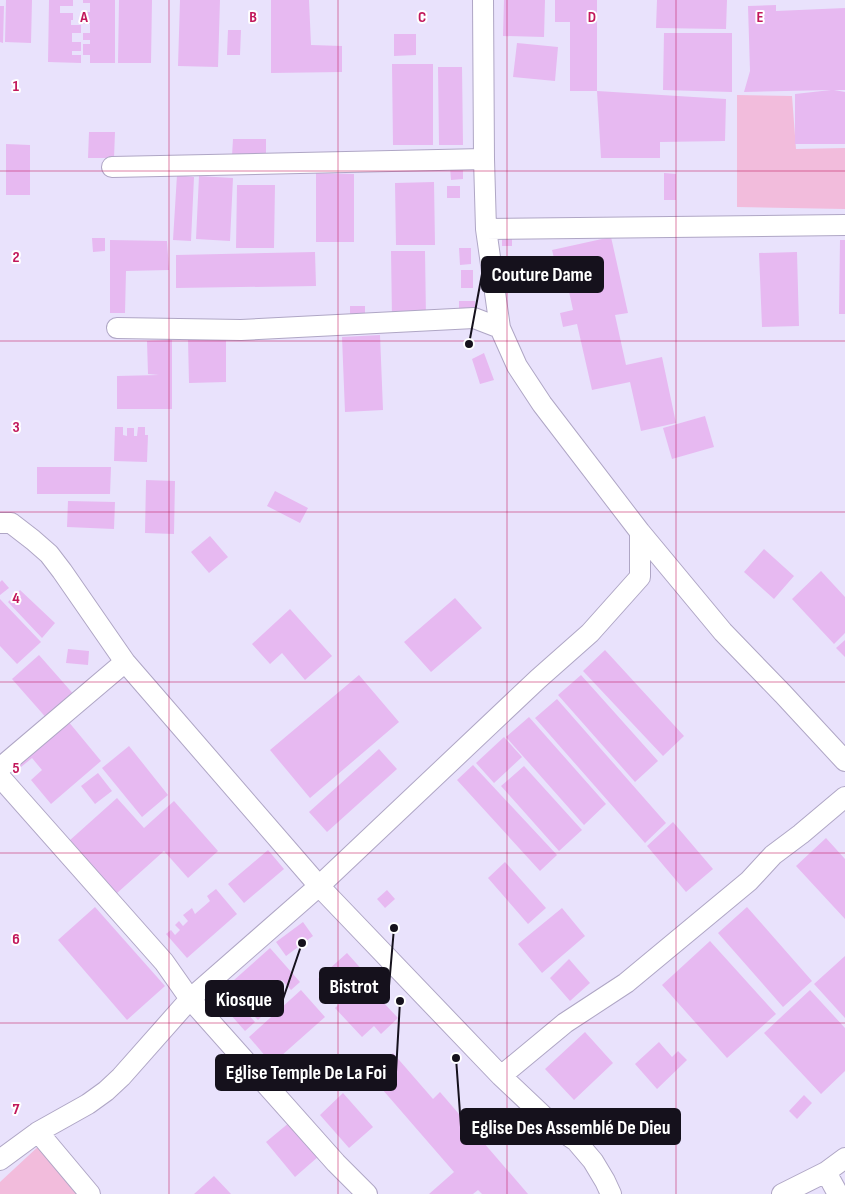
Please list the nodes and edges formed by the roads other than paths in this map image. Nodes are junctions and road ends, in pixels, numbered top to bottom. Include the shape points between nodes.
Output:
1 (483, 0) edge
2 (484, 159) junction
3 (112, 167) dead end
4 (845, 226) edge
5 (486, 229) junction
6 (117, 328) dead end
7 (500, 328) junction
8 (0, 523) edge
9 (640, 532) junction
10 (125, 662) junction
11 (845, 761) edge
12 (0, 768) edge
13 (0, 777) edge
14 (845, 798) edge
15 (320, 886) junction
16 (190, 999) junction
17 (502, 1076) junction
18 (38, 1132) junction
19 (845, 1158) edge
20 (0, 1160) edge
21 (826, 1172) junction
22 (90, 1194) edge
23 (367, 1194) edge
24 (611, 1194) edge
25 (782, 1194) edge
26 (838, 1194) edge

1 - 2 street
2 - 3 street
2 - 5 street
4 - 5 street
5 - 7 street
6 - 7 street via 242,330 474,318
7 - 9 street via 517,366 542,404
8 - 10 street via 11,523 49,554
9 - 11 street via 723,632
9 - 15 street via 640,577 590,634
10 - 12 street
10 - 15 street
13 - 16 street via 164,962
14 - 17 street via 773,855 749,881 626,983 565,1022
15 - 16 street
15 - 17 street
16 - 18 street via 106,1091
16 - 23 street
17 - 24 street via 554,1126 576,1141 605,1180
18 - 20 street
18 - 22 street
19 - 21 street
21 - 25 street
21 - 26 street

